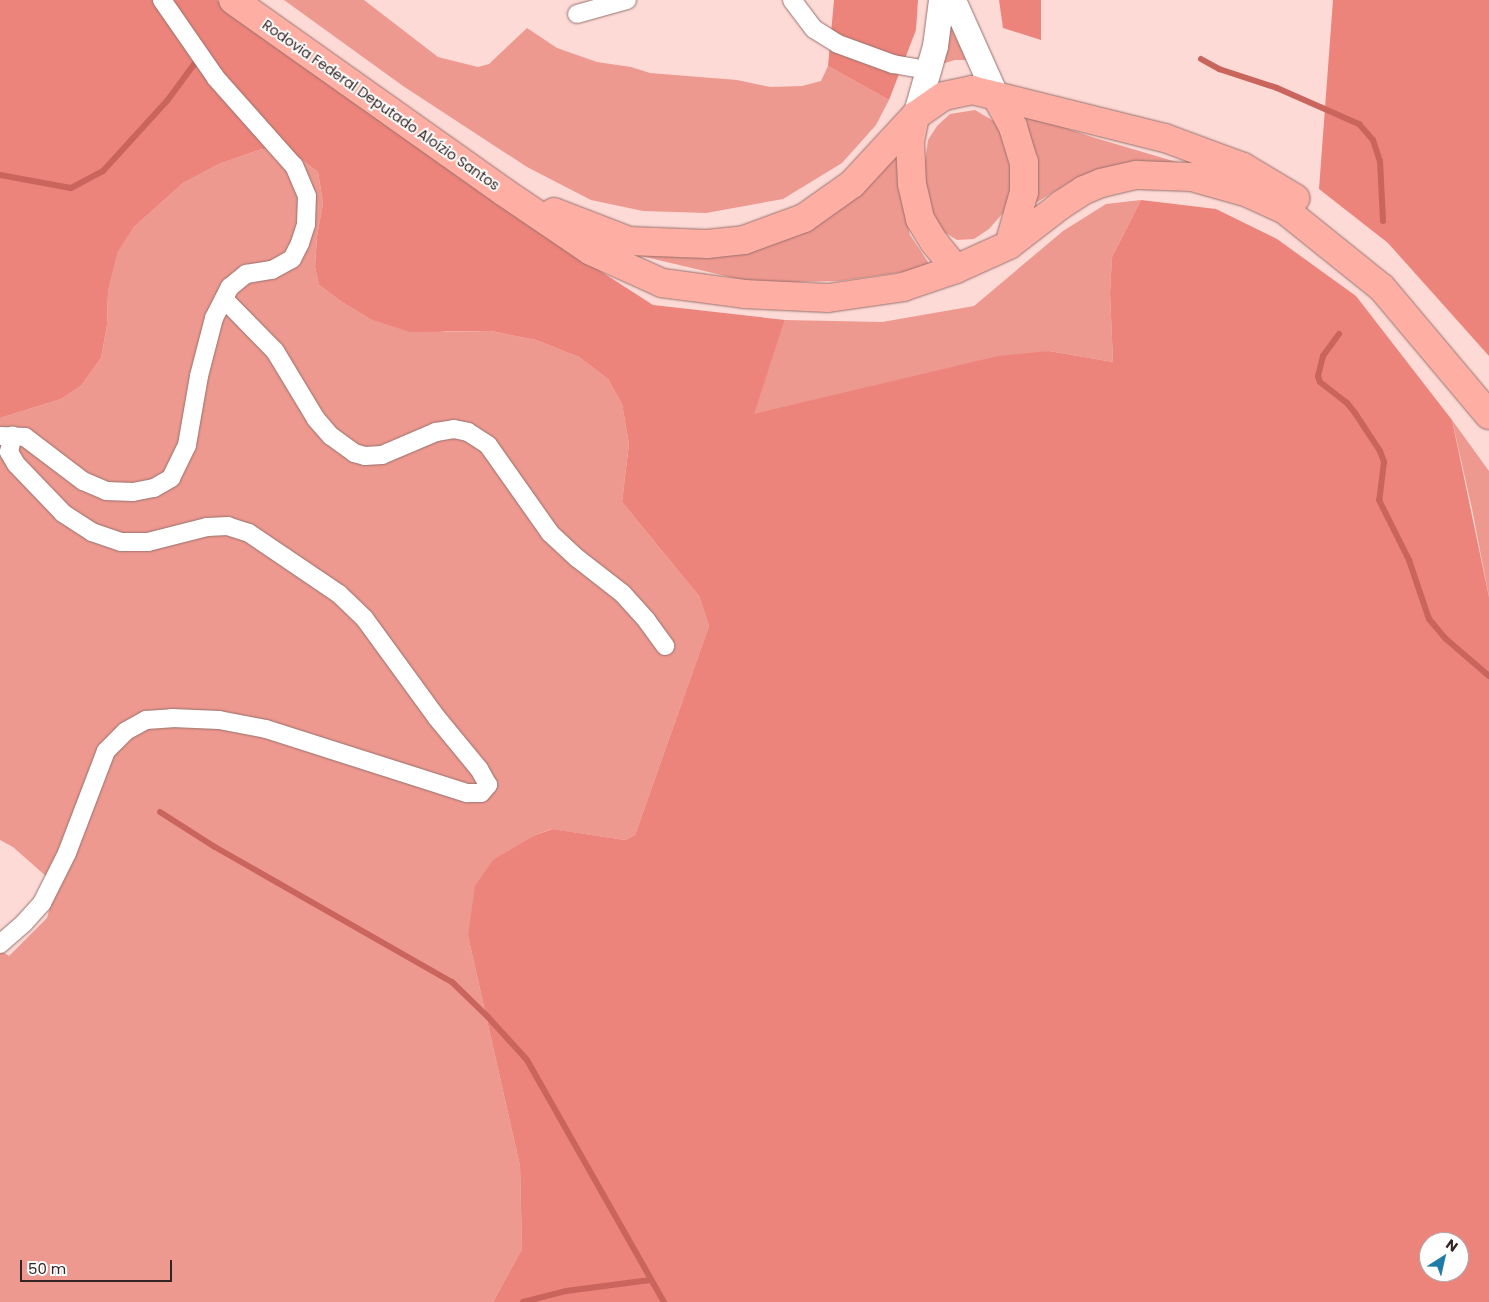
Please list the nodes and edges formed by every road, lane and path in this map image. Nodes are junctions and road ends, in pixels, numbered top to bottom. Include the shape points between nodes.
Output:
1 (162, 0) edge
2 (233, 0) edge
3 (627, 0) edge
4 (792, 0) edge
5 (941, 0) edge
6 (953, 0) edge
7 (577, 14) dead end
8 (928, 70) junction
9 (996, 96) junction
10 (915, 116) junction
11 (504, 192) junction
12 (1010, 245) junction
13 (956, 269) junction
14 (224, 299) junction
15 (1489, 392) edge
16 (1489, 415) edge
17 (6, 436) edge
18 (665, 646) dead end
19 (0, 944) edge

1 - 14 street via 216,78 294,166 307,196 306,224 292,259 272,270 246,274 230,287
2 - 11 highway, Rodovia Federal Deputado Aloízio Santos
3 - 7 street
4 - 8 street via 814,29 838,44 893,64
5 - 8 main road via 935,46
6 - 9 main road
8 - 10 main road
9 - 10 highway, Rodovia Federal Deputado Aloízio Santos via 972,90 944,96
9 - 12 highway via 1013,127 1024,162 1024,192
9 - 15 highway, Rodovia Federal Deputado Aloízio Santos via 1165,138 1243,167 1286,192 1353,242 1422,308 1470,363
10 - 11 highway, Rodovia Federal Deputado Aloízio Santos via 852,184 804,218 744,240 707,244 629,241
10 - 13 highway via 910,142 912,184 920,219
11 - 13 highway, Rodovia Federal Deputado Aloízio Santos via 591,251 662,282 744,294 828,298 903,287
12 - 13 highway, Rodovia Federal Deputado Aloízio Santos
12 - 16 highway, Rodovia Federal Deputado Aloízio Santos via 1061,205 1101,183 1137,175 1192,177 1248,192 1285,210 1382,288
14 - 17 street via 214,318 198,376 187,445 171,478 154,488 132,492 106,491 83,481 24,437
14 - 18 street via 275,351 321,424 342,446 354,453 365,456 382,454 436,432 454,430 468,432 488,445 550,533 623,594
17 - 19 street via 9,452 16,464 63,513 92,532 121,542 148,542 208,527 228,526 249,533 339,594 364,618 488,785 481,793 468,793 266,729 218,720 146,720 126,731 106,751 66,853 42,903

